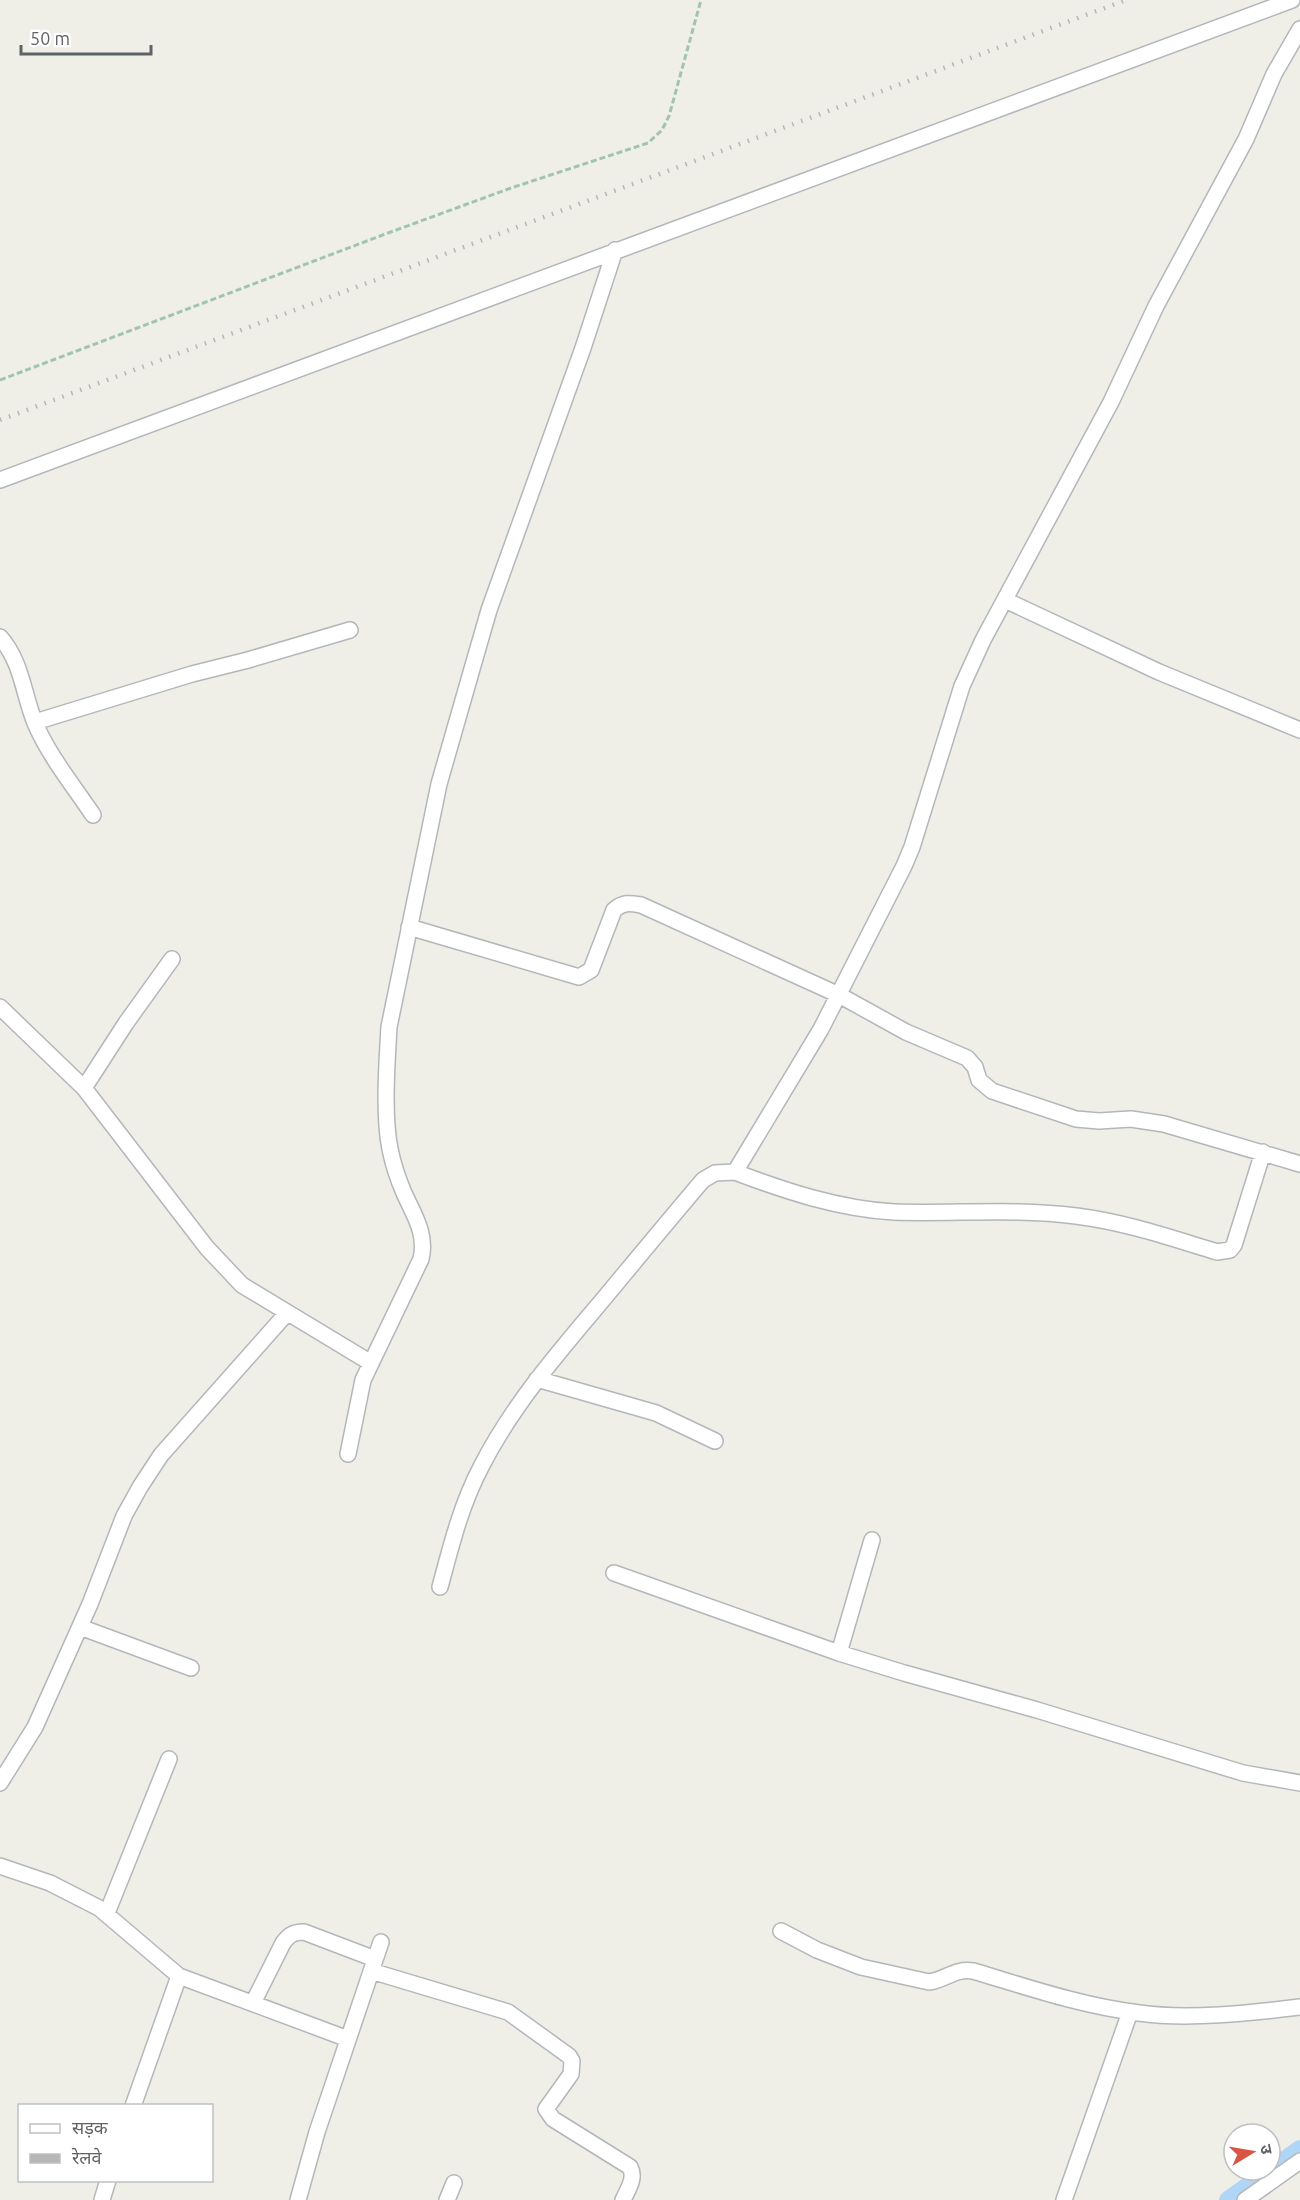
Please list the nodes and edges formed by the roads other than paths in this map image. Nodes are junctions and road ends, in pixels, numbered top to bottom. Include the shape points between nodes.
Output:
1 (1292, 0) edge
2 (1300, 29) edge
3 (615, 250) junction
4 (0, 480) edge
5 (1005, 600) junction
6 (350, 630) dead end
7 (0, 637) edge
8 (35, 722) junction
9 (1300, 730) edge
10 (93, 815) dead end
11 (409, 927) junction
12 (172, 958) dead end
13 (839, 995) junction
14 (0, 1007) edge
15 (84, 1088) junction
16 (1263, 1152) junction
17 (1300, 1164) edge
18 (735, 1172) junction
19 (288, 1313) junction
20 (371, 1363) junction
21 (537, 1379) junction
22 (715, 1441) dead end
23 (348, 1454) dead end
24 (872, 1540) dead end
25 (614, 1573) dead end
26 (440, 1587) dead end
27 (80, 1627) junction
28 (839, 1653) junction
29 (191, 1668) dead end
30 (169, 1759) dead end
31 (0, 1783) edge
32 (1300, 1783) edge
33 (0, 1866) edge
34 (106, 1913) junction
35 (781, 1931) dead end
36 (381, 1942) dead end
37 (373, 1965) junction
38 (179, 1976) junction
39 (253, 2003) junction
40 (1300, 2007) edge
41 (1130, 2012) junction
42 (348, 2039) junction
43 (134, 2104) edge
44 (1300, 2161) edge
45 (108, 2182) edge
46 (454, 2183) dead end
47 (102, 2200) edge
48 (298, 2200) edge
49 (447, 2200) edge
50 (623, 2200) edge
51 (1064, 2200) edge
52 (1245, 2200) edge

1 - 3 street
2 - 5 street via 1156,306 1111,402
3 - 4 street
3 - 11 street via 584,348 489,610 439,784
5 - 9 street via 1159,672
5 - 13 street via 962,686 912,847
6 - 8 street
7 - 8 street via 16,661
8 - 10 street
11 - 13 street via 579,977 591,970 614,910 630,903
11 - 20 street via 389,1027 388,1124 394,1166 422,1232 423,1251
12 - 15 street
13 - 16 street via 906,1032 967,1058 980,1080 992,1090 1076,1119 1144,1120
13 - 18 street
14 - 15 street
15 - 19 street via 207,1248 242,1285
16 - 17 street
16 - 18 street via 1234,1245 1230,1250 1217,1252 1143,1229 1076,1216 865,1208 802,1196
18 - 21 street via 715,1173 703,1180
19 - 20 street
19 - 27 street via 161,1455 124,1516
20 - 23 street via 359,1395
21 - 22 street via 657,1413
21 - 26 street via 481,1467 462,1510
24 - 28 street
25 - 28 street
27 - 29 street
27 - 31 street via 35,1727
28 - 32 street via 1243,1773
30 - 34 street
33 - 34 street via 50,1883
34 - 38 street
35 - 41 street via 832,1956 881,1972 929,1982 960,1970 973,1971
36 - 37 street
37 - 39 street via 304,1932 296,1932 283,1943
37 - 42 street
37 - 50 street via 508,2012 569,2056 573,2061 571,2074 546,2109 552,2119 630,2167 632,2181
38 - 39 street
38 - 43 street
39 - 42 street
40 - 41 street via 1248,2013
41 - 51 street
42 - 48 street
44 - 52 street
45 - 47 street
46 - 49 street

